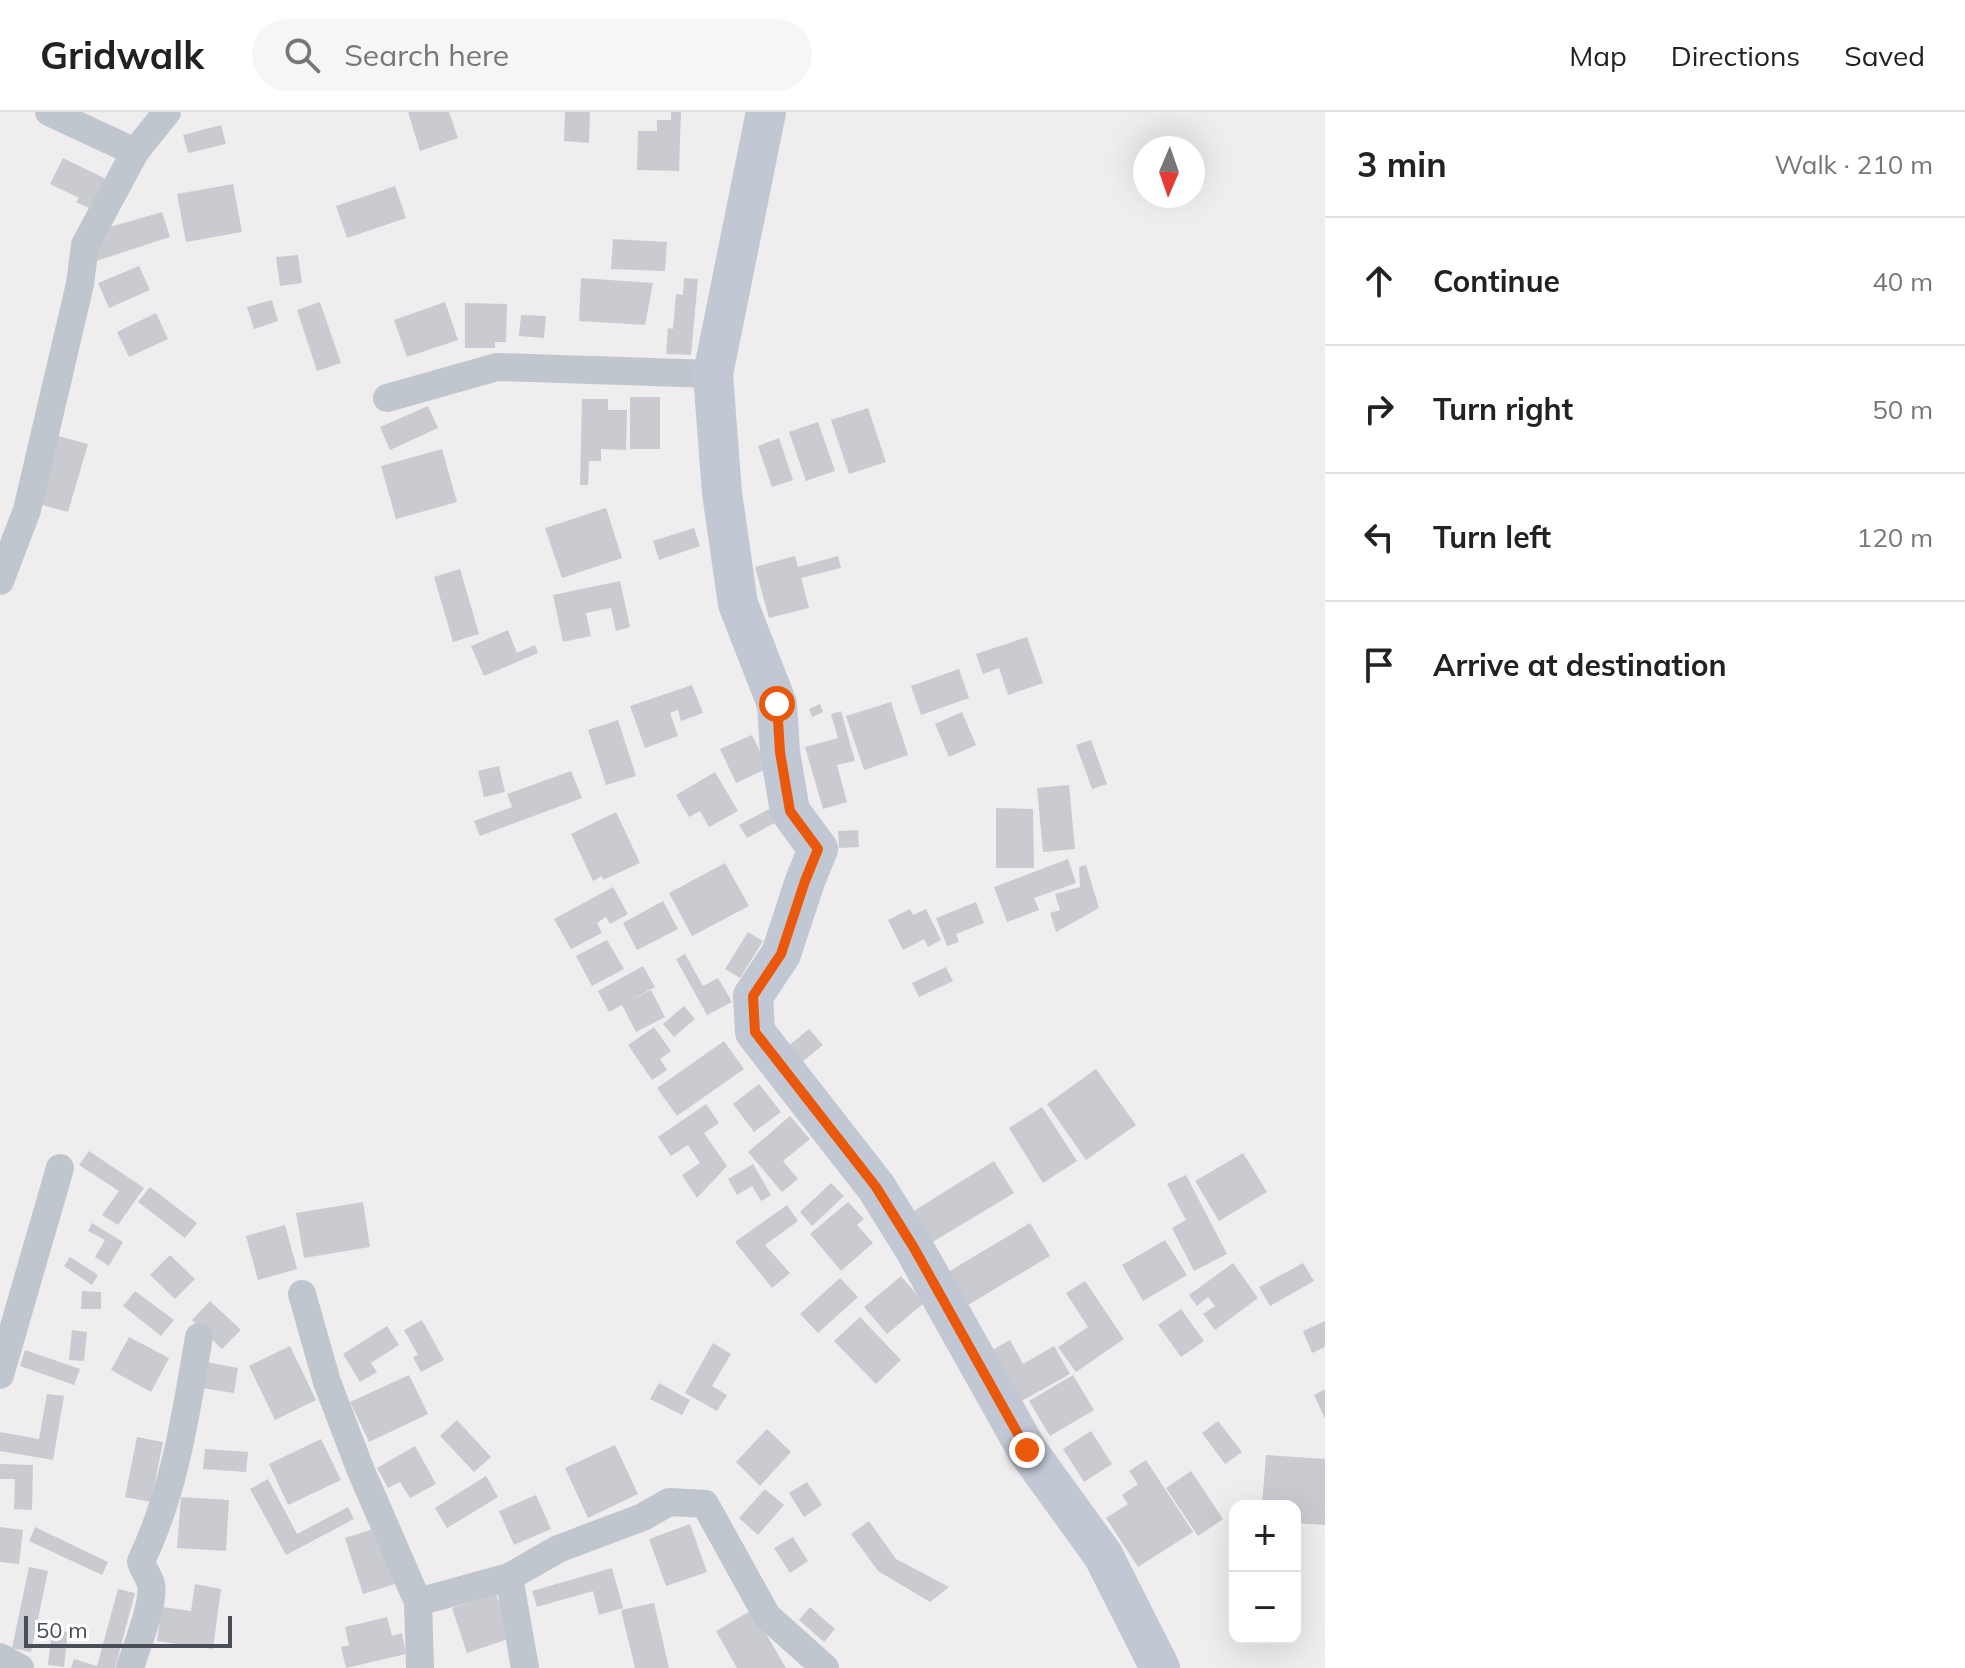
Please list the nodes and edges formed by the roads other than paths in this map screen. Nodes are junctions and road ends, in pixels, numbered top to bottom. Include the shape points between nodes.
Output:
1 (49, 112) edge
2 (167, 112) edge
3 (766, 112) edge
4 (135, 152) junction
5 (713, 374) junction
6 (387, 398) dead end
7 (0, 581) edge
8 (60, 1168) dead end
9 (302, 1294) dead end
10 (199, 1337) dead end
11 (0, 1375) edge
12 (509, 1577) junction
13 (418, 1602) junction
14 (0, 1657) edge
15 (20, 1668) edge
16 (130, 1668) edge
17 (420, 1668) edge
18 (525, 1668) edge
19 (825, 1668) edge
20 (1160, 1668) edge

1 - 4 street
2 - 4 street
3 - 5 street
4 - 7 street via 85,245 45,440 27,510
5 - 6 street via 497,367
5 - 20 street via 738,604 777,704 790,811 818,849 781,954 753,996 755,1032 876,1187 1027,1450 1103,1555
8 - 11 street
9 - 13 street via 327,1382
10 - 16 street via 167,1497 141,1561 152,1593
12 - 13 street
12 - 18 street
12 - 19 street via 558,1549 669,1502 705,1504 767,1616
13 - 17 street
14 - 15 street

